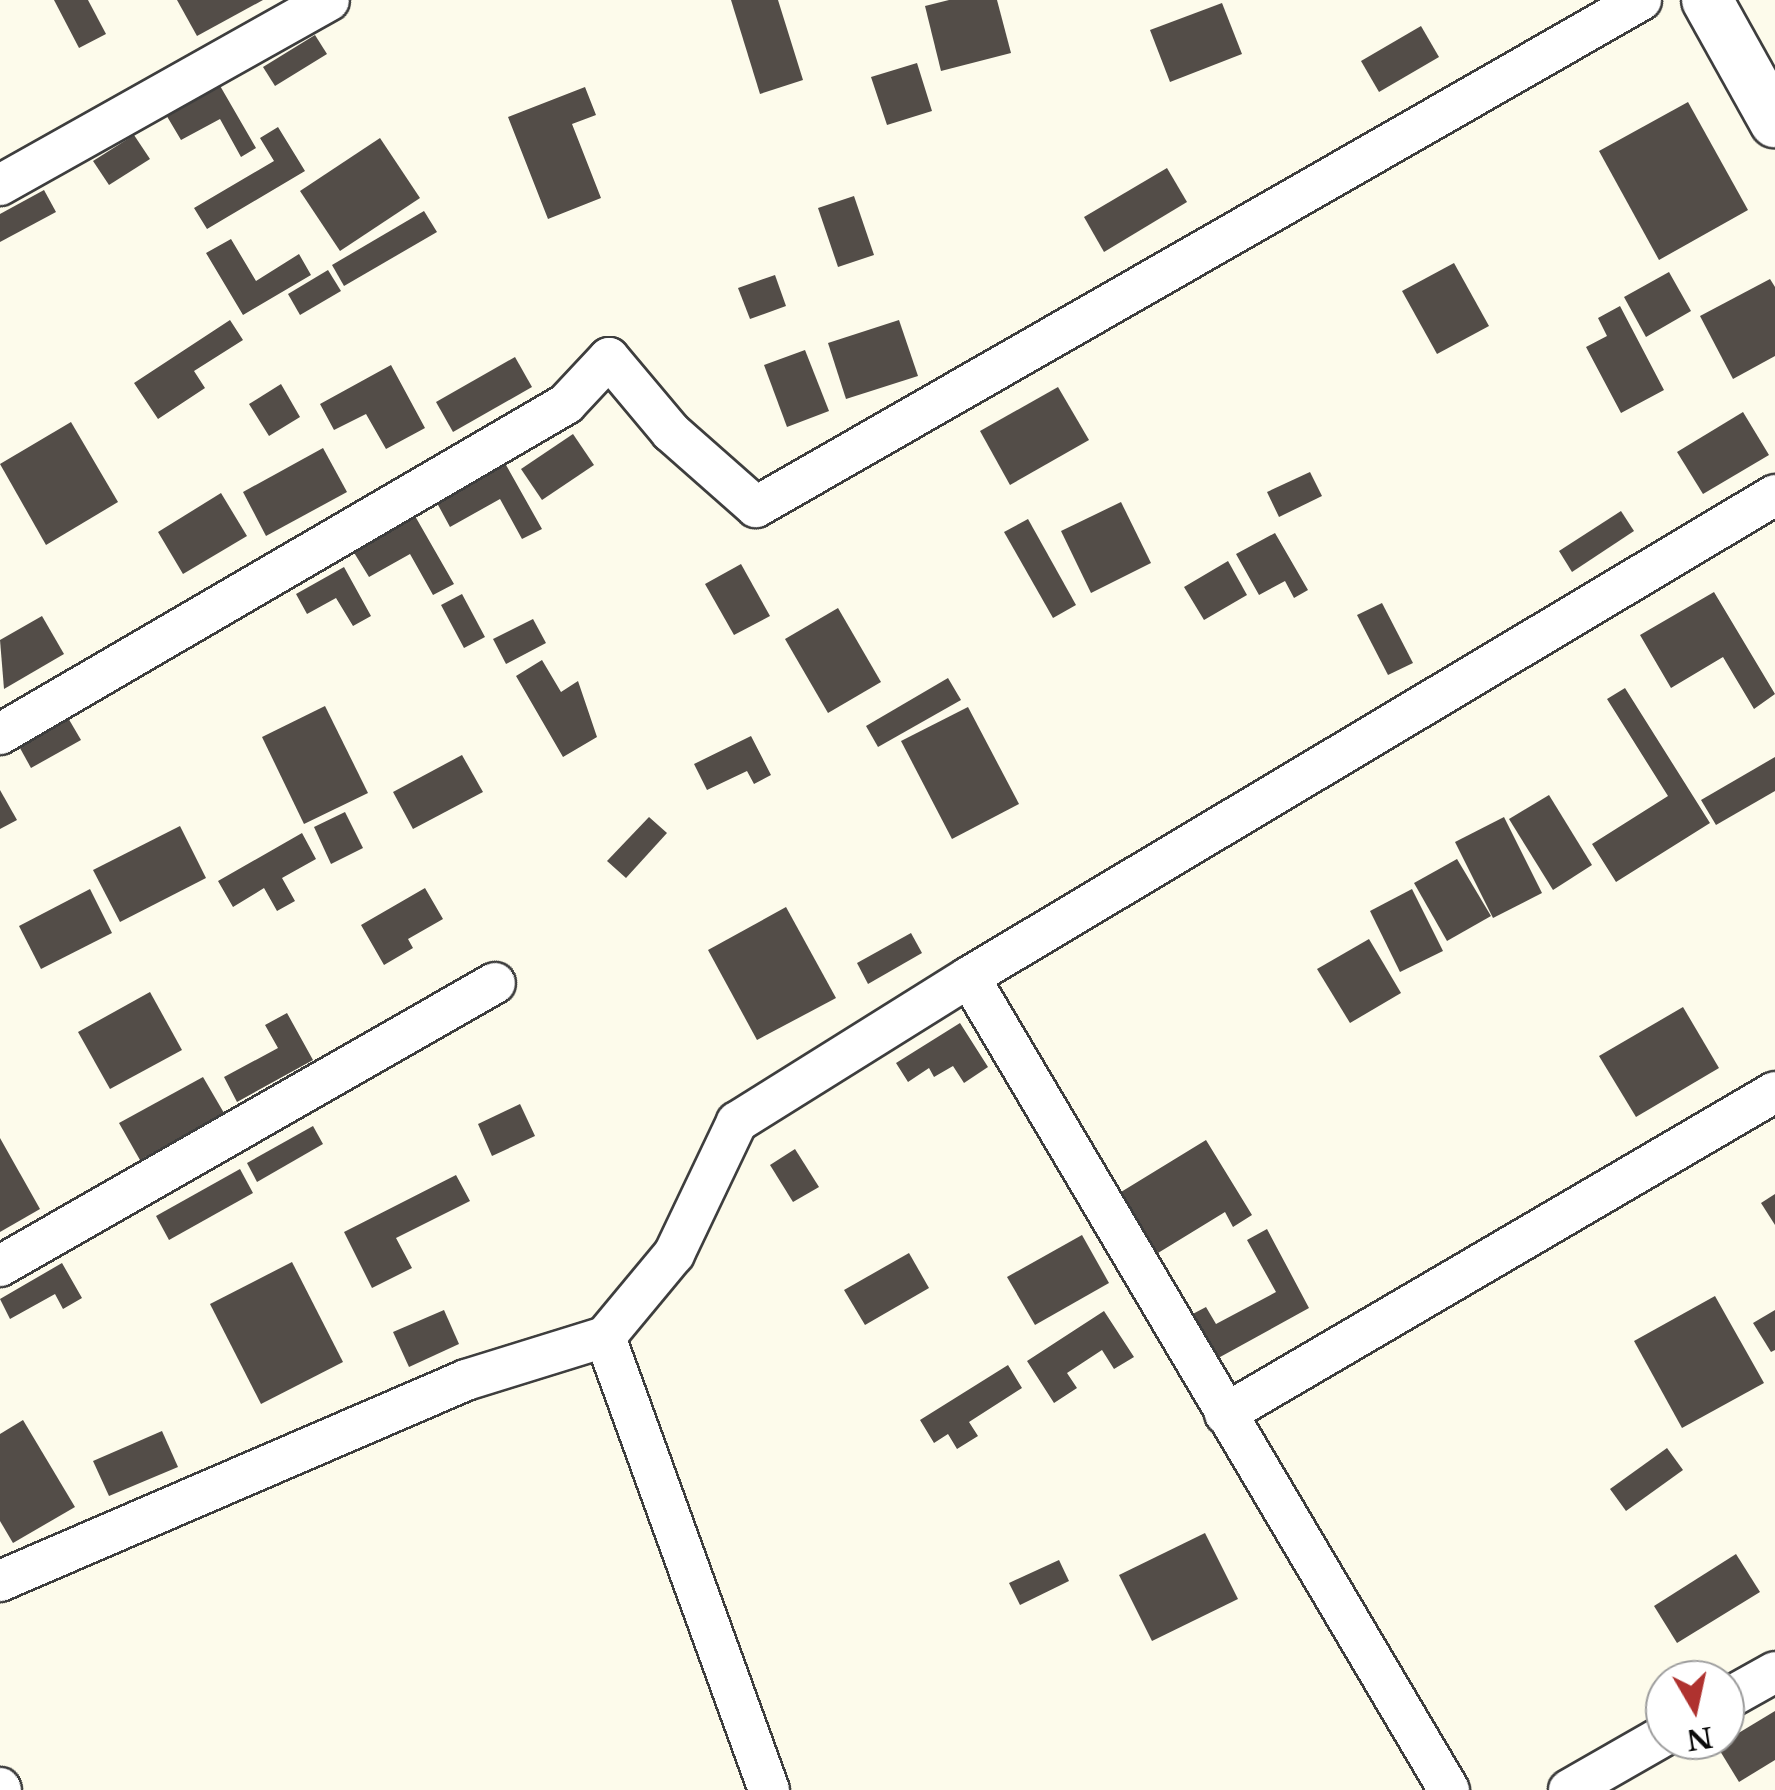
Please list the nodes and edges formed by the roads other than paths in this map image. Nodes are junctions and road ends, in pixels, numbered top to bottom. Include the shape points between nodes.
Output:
1 (328, 0) edge
2 (1641, 0) edge
3 (1707, 0) edge
4 (1775, 122) edge
5 (0, 186) edge
6 (1775, 495) edge
7 (0, 734) edge
8 (969, 977) junction
9 (496, 983) dead end
10 (1775, 1092) edge
11 (0, 1266) edge
12 (606, 1336) junction
13 (1225, 1414) junction
14 (0, 1581) edge
15 (1775, 1672) edge
16 (1745, 1689) edge
17 (1645, 1747) edge
18 (769, 1790) edge
19 (1450, 1790) edge
20 (1570, 1790) edge

1 - 5 street
2 - 7 street via 756,507 671,432 609,358 566,404
3 - 4 street
6 - 8 street
8 - 12 street via 737,1122 674,1254
8 - 13 street
9 - 11 street
10 - 13 street
12 - 14 street via 466,1380
12 - 18 street
13 - 19 street
15 - 16 street
17 - 20 street

